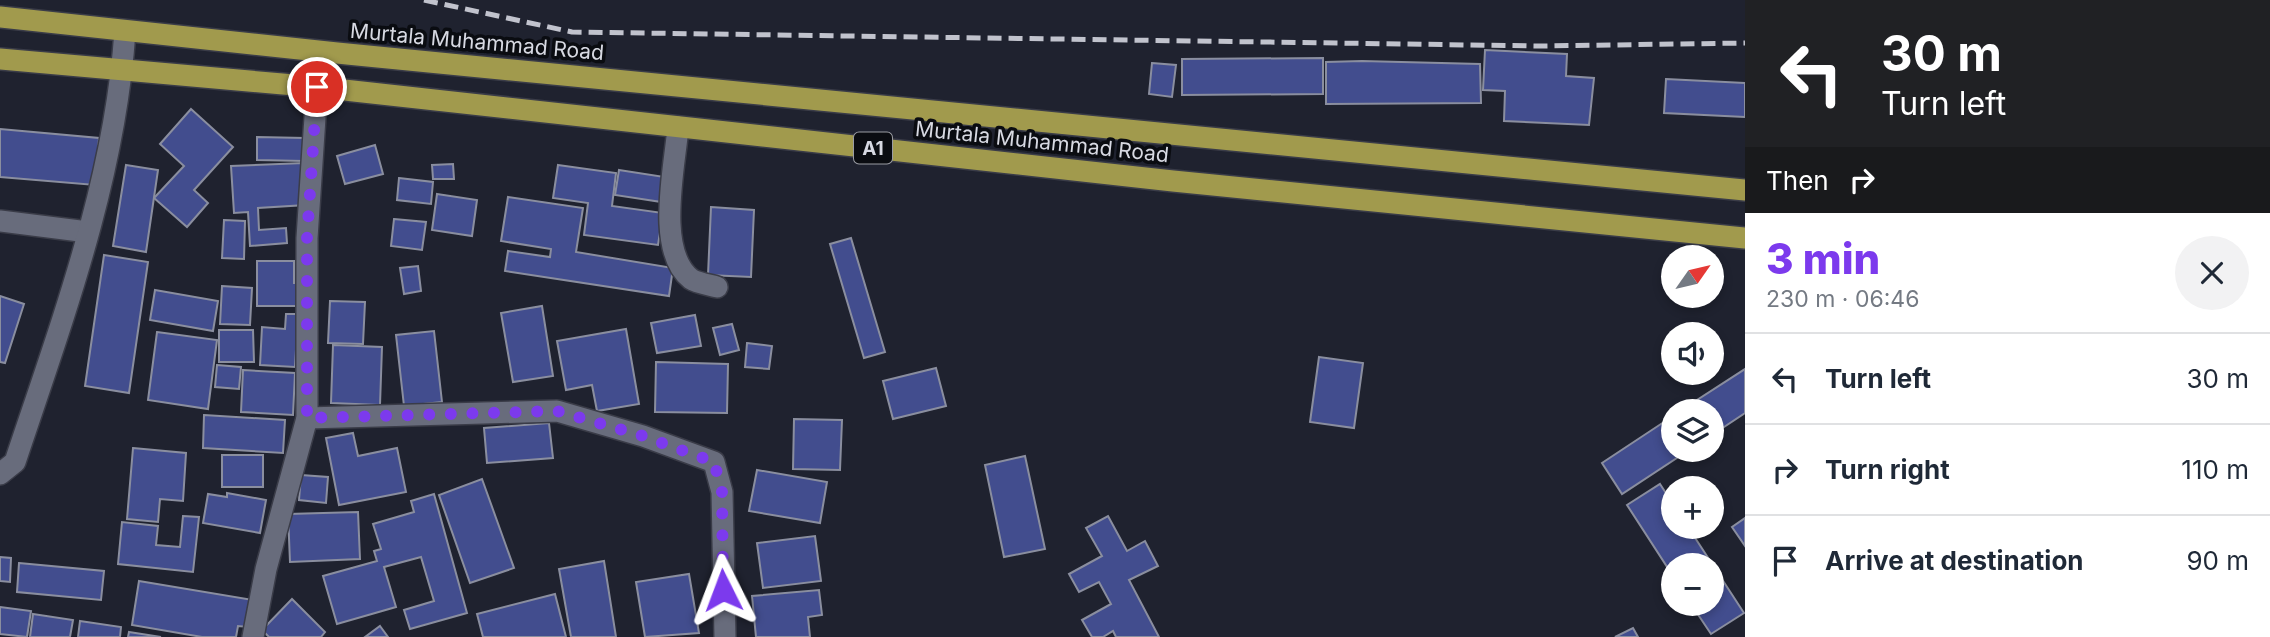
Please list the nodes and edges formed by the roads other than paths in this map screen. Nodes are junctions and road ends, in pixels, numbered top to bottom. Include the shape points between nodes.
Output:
1 (0, 16) edge
2 (125, 31) junction
3 (0, 59) edge
4 (122, 71) junction
5 (317, 87) junction
6 (678, 127) junction
7 (1745, 190) edge
8 (0, 221) edge
9 (88, 232) junction
10 (1745, 238) edge
11 (717, 287) dead end
12 (307, 418) junction
13 (0, 474) edge
14 (253, 637) edge
15 (725, 637) edge

1 - 2 highway, Murtala Muhammad Road / A1
2 - 4 street
2 - 7 highway, Murtala Muhammad Road / A1
3 - 4 highway, Murtala Muhammad Road / A1
4 - 5 highway, Murtala Muhammad Road / A1
4 - 9 street via 108,160
5 - 6 highway, Murtala Muhammad Road / A1
5 - 12 street via 307,238
6 - 10 highway, Murtala Muhammad Road / A1
6 - 11 street via 669,231 676,257 692,279
8 - 9 street
9 - 13 street via 15,462
12 - 14 street via 266,569
12 - 15 street via 557,411 714,462 722,492

